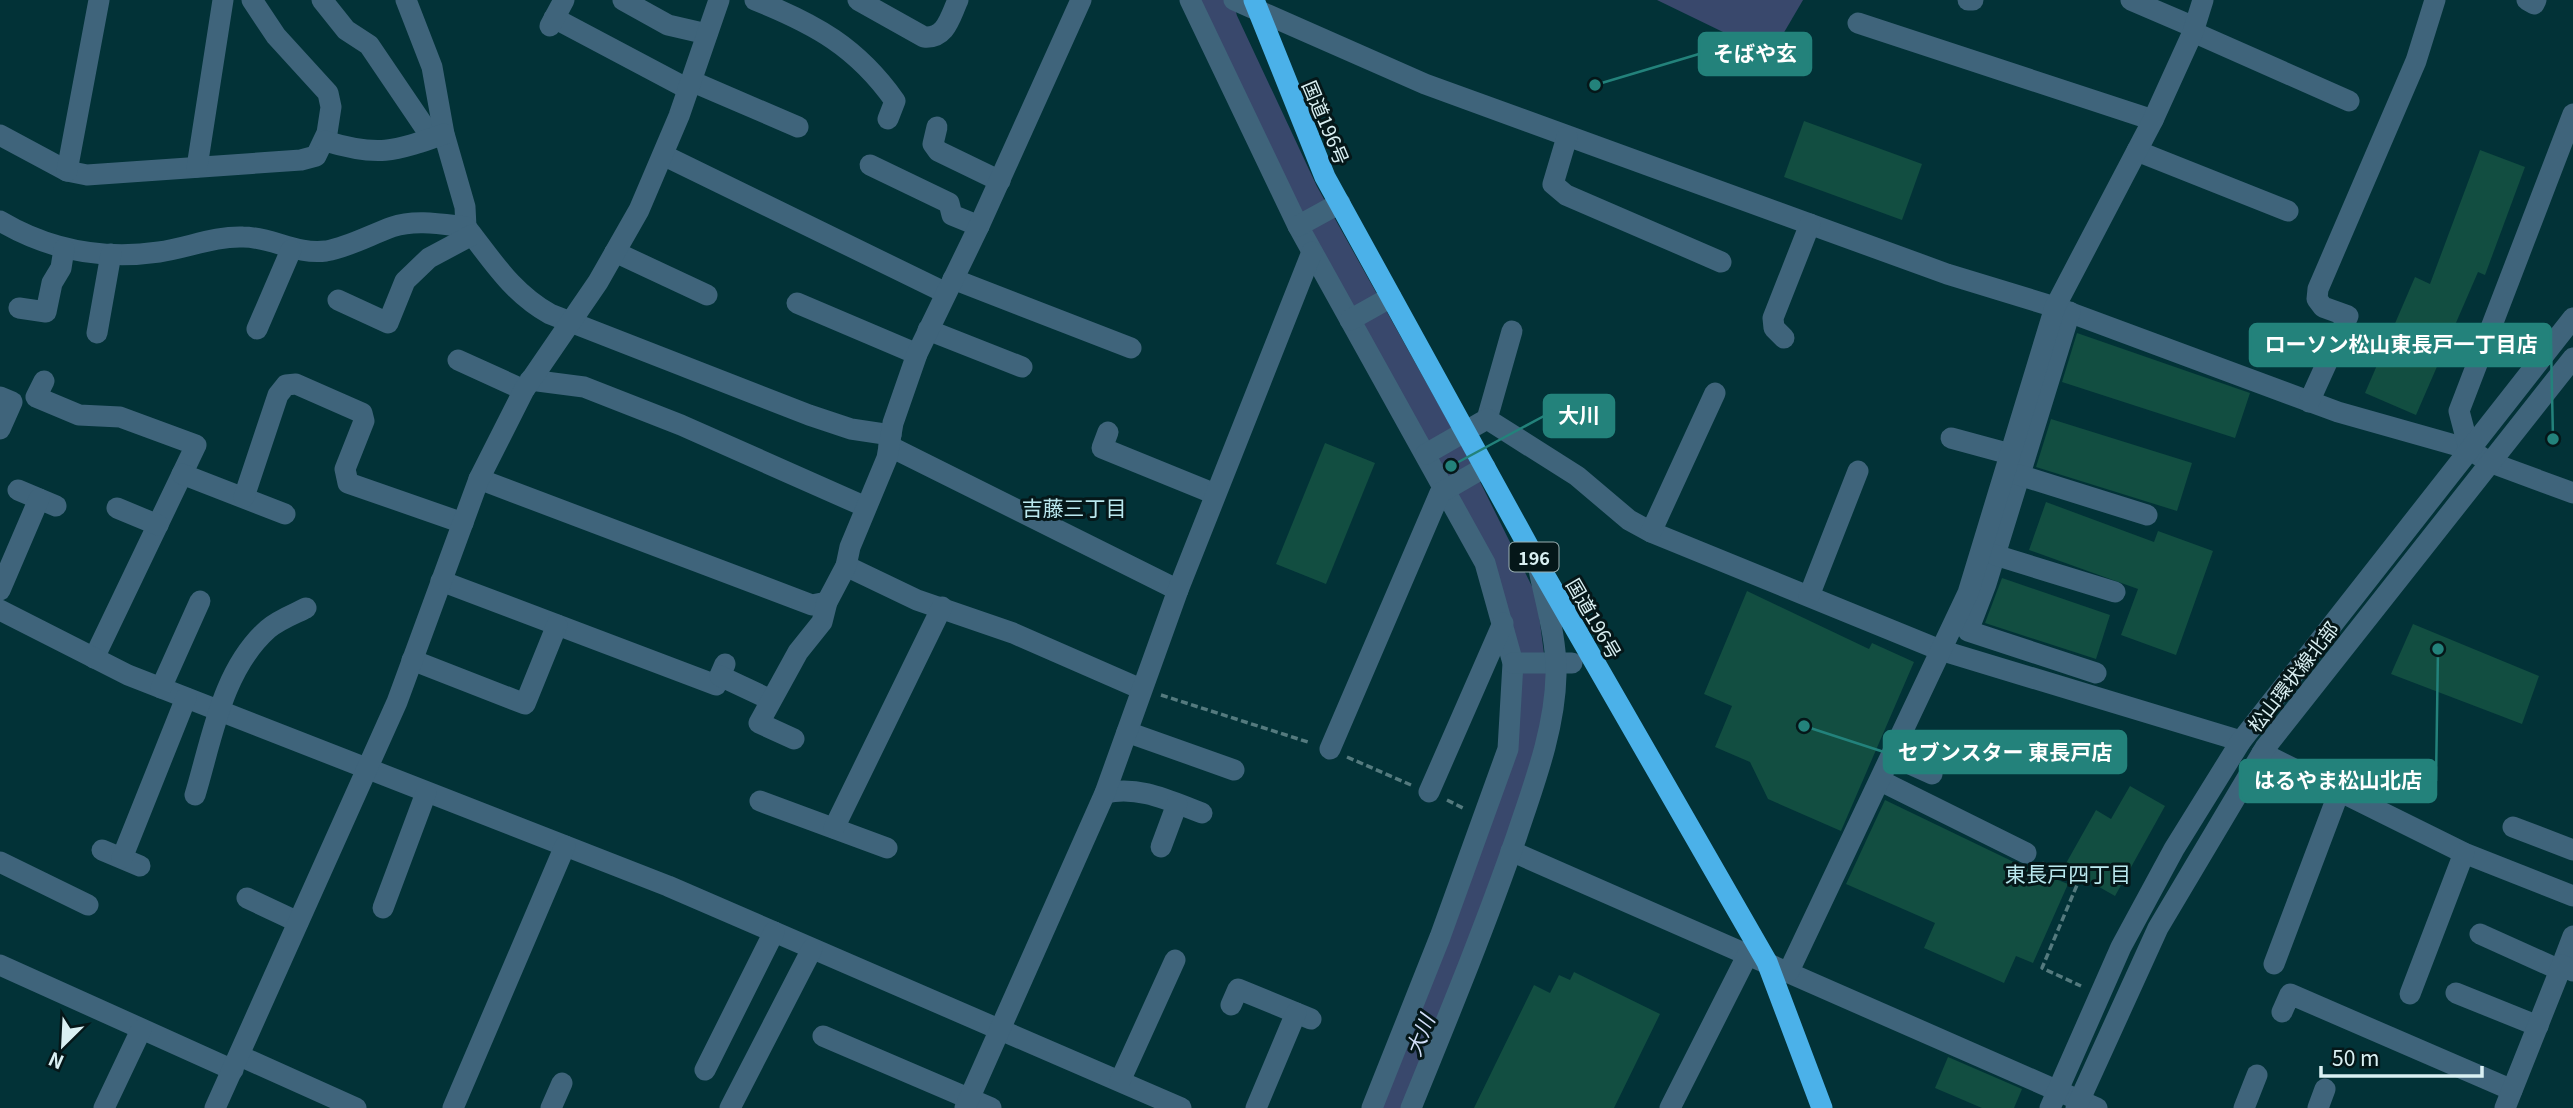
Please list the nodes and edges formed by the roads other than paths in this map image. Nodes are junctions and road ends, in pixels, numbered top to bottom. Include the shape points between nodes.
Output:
1 (99, 0) edge
2 (223, 0) edge
3 (252, 0) edge
4 (321, 0) edge
5 (406, 0) edge
6 (623, 0) edge
7 (719, 0) edge
8 (754, 0) edge
9 (858, 0) edge
10 (958, 0) edge
11 (1081, 0) edge
12 (1190, 0) edge
13 (1234, 0) edge
14 (2131, 0) edge
15 (2203, 0) edge
16 (2435, 0) edge
17 (2527, 0) edge
18 (2536, 0) edge
19 (1257, 7) edge
20 (556, 15) edge
21 (1858, 23) dead end
22 (2193, 30) junction
23 (707, 34) junction
24 (689, 85) junction
25 (2349, 101) dead end
26 (2573, 114) edge
27 (888, 119) dead end
28 (2153, 120) junction
29 (798, 127) dead end
30 (937, 127) dead end
31 (0, 135) edge
32 (438, 136) junction
33 (1567, 136) junction
34 (325, 141) junction
35 (2137, 151) junction
36 (663, 155) junction
37 (870, 165) dead end
38 (197, 167) junction
39 (67, 171) junction
40 (1000, 181) junction
41 (1331, 207) junction
42 (2288, 211) dead end
43 (0, 221) edge
44 (1810, 224) junction
45 (1300, 225) junction
46 (979, 226) junction
47 (469, 231) junction
48 (64, 249) junction
49 (291, 250) junction
50 (615, 252) junction
51 (1312, 252) junction
52 (111, 254) junction
53 (1721, 262) dead end
54 (950, 286) junction
55 (707, 295) dead end
56 (338, 300) dead end
57 (1383, 302) junction
58 (797, 303) dead end
59 (19, 309) dead end
60 (2063, 310) junction
61 (2573, 318) edge
62 (1352, 319) junction
63 (570, 323) junction
64 (257, 329) dead end
65 (928, 330) junction
66 (1512, 331) dead end
67 (97, 333) dead end
68 (1784, 338) dead end
69 (1131, 348) dead end
70 (917, 354) junction
71 (2573, 358) edge
72 (458, 360) dead end
73 (1023, 367) dead end
74 (44, 381) dead end
75 (527, 385) junction
76 (1715, 393) dead end
77 (0, 397) edge
78 (2309, 402) junction
79 (1487, 419) junction
80 (0, 429) edge
81 (1108, 432) dead end
82 (1458, 436) junction
83 (1951, 438) dead end
84 (890, 441) junction
85 (2469, 449) junction
86 (1428, 453) junction
87 (2010, 454) junction
88 (2490, 462) junction
89 (1477, 471) junction
90 (1857, 471) dead end
91 (182, 474) junction
92 (2020, 475) junction
93 (479, 478) junction
94 (1448, 488) junction
95 (18, 490) dead end
96 (2573, 493) edge
97 (1215, 494) junction
98 (244, 497) junction
99 (866, 507) junction
100 (117, 508) dead end
101 (285, 513) dead end
102 (2147, 515) dead end
103 (463, 523) junction
104 (158, 525) junction
105 (1651, 532) junction
106 (1995, 555) junction
107 (1537, 562) junction
108 (846, 566) junction
109 (441, 581) junction
110 (0, 590) edge
111 (1178, 590) junction
112 (2115, 592) dead end
113 (1809, 596) junction
114 (200, 601) dead end
115 (827, 602) junction
116 (942, 607) junction
117 (306, 608) dead end
118 (0, 610) edge
119 (1503, 623) junction
120 (557, 625) junction
121 (1940, 650) junction
122 (94, 657) junction
123 (412, 660) junction
124 (1513, 663) junction
125 (1595, 664) junction
126 (1556, 665) junction
127 (2096, 673) dead end
128 (161, 688) junction
129 (1141, 689) junction
130 (187, 698) junction
131 (771, 700) junction
132 (221, 712) junction
133 (1127, 732) junction
134 (794, 739) dead end
135 (2241, 741) junction
136 (1330, 749) dead end
137 (2262, 753) junction
138 (1892, 756) junction
139 (366, 770) junction
140 (1234, 770) dead end
141 (1931, 774) dead end
142 (1881, 781) junction
143 (1429, 792) dead end
144 (2339, 792) junction
145 (426, 793) junction
146 (1105, 793) junction
147 (194, 795) dead end
148 (760, 801) dead end
149 (1177, 804) junction
150 (1202, 813) dead end
151 (2513, 827) dead end
152 (834, 828) junction
153 (565, 846) junction
154 (1161, 847) dead end
155 (887, 848) dead end
156 (2573, 850) edge
157 (1511, 851) junction
158 (2026, 853) road end
159 (2464, 853) junction
160 (122, 858) dead end
161 (0, 862) edge
162 (2573, 896) edge
163 (247, 898) dead end
164 (88, 905) dead end
165 (383, 908) dead end
166 (298, 922) junction
167 (774, 932) junction
168 (2480, 934) dead end
169 (2573, 936) edge
170 (811, 948) junction
171 (1758, 958) junction
172 (1175, 960) dead end
173 (2274, 964) dead end
174 (0, 965) edge
175 (2565, 969) edge
176 (1789, 971) junction
177 (2456, 993) dead end
178 (2410, 994) dead end
179 (1231, 1004) dead end
180 (2282, 1012) dead end
181 (2538, 1026) junction
182 (141, 1030) junction
183 (999, 1030) junction
184 (823, 1036) dead end
185 (237, 1063) junction
186 (705, 1070) dead end
187 (2257, 1075) dead end
188 (1120, 1081) junction
189 (562, 1083) dead end
190 (2053, 1099) edge
191 (2509, 1099) edge
192 (1149, 1101) edge
193 (967, 1103) edge
194 (2084, 1105) edge
195 (104, 1108) edge
196 (215, 1108) edge
197 (356, 1108) edge
198 (453, 1108) edge
199 (551, 1108) edge
200 (730, 1108) edge
201 (991, 1108) edge
202 (1181, 1108) edge
203 (1256, 1108) edge
204 (1371, 1108) edge
205 (1411, 1108) edge
206 (1670, 1108) edge
207 (1822, 1108) edge
208 (2244, 1108) edge

1 - 39 street
2 - 38 street
3 - 34 street via 276,36 328,93 331,107
4 - 32 street via 346,30 369,45
5 - 32 street via 427,49
6 - 23 street via 668,25
7 - 23 street
8 - 27 street via 798,18 873,71 895,102
9 - 10 street via 933,38 943,33
11 - 40 street
12 - 45 street
13 - 19 street
14 - 22 street
15 - 22 street
16 - 78 street via 2416,61 2318,289 2317,299 2323,307 2348,316
17 - 18 street via 2534,4
19 - 33 street via 1425,85
19 - 41 highway, 国道196号 / 196 via 1325,177
20 - 24 street
21 - 28 street
22 - 25 street
22 - 28 street
23 - 24 street
24 - 29 street
24 - 36 street
26 - 85 street via 2459,411
28 - 35 street
30 - 40 street via 933,144 938,151
31 - 39 street
32 - 34 street via 376,153
32 - 47 street via 465,207
33 - 44 street
33 - 53 street via 1553,184 1566,195
34 - 38 street via 316,156 301,160
35 - 42 street
35 - 60 street
36 - 50 street
36 - 54 street
37 - 46 street via 949,203 952,215
38 - 39 street via 87,175
40 - 46 street
41 - 45 street
41 - 57 highway, 国道196号 / 196
43 - 48 street via 29,238
44 - 60 street
44 - 68 street via 1773,318 1774,328
45 - 51 street
46 - 54 street
47 - 49 street via 419,222 394,226 328,250
47 - 56 street via 405,281 388,323
47 - 63 street via 511,287 528,302
48 - 52 street
48 - 59 street via 46,312
49 - 52 street via 243,237 159,252
49 - 64 street
50 - 55 street
50 - 63 street
51 - 62 street
51 - 97 street
52 - 67 street
54 - 65 street
54 - 69 street
57 - 62 street
57 - 82 highway, 国道196号 / 196
58 - 70 street
60 - 78 street
60 - 87 street
60 - 92 street
61 - 85 street, 松山環状線北部
62 - 86 street
63 - 75 street
63 - 84 street
65 - 70 street
65 - 73 street
66 - 79 street
70 - 84 street
71 - 88 street, 松山環状線北部
72 - 75 street
74 - 91 street via 36,397 79,415 120,417 196,446
75 - 93 street
75 - 99 street via 584,387
76 - 105 street
77 - 80 street via 12,402
78 - 85 street
79 - 82 street
79 - 105 street via 1577,476 1629,520
81 - 97 street via 1102,448
82 - 86 street
82 - 89 highway, 国道196号 / 196
83 - 87 street
84 - 99 street
84 - 111 street
85 - 88 street
85 - 135 street, 松山環状線北部
86 - 94 street
87 - 121 street via 1968,593
88 - 96 street
88 - 137 street, 松山環状線北部
89 - 94 street
89 - 107 highway, 国道196号 / 196
90 - 113 street
91 - 98 street
91 - 104 street
92 - 102 street
92 - 106 street
93 - 103 street
93 - 115 street via 812,605
94 - 119 street via 1485,563
94 - 136 street via 1440,493
95 - 110 street via 48,502
97 - 111 street
98 - 101 street
98 - 103 street via 278,395 286,385 296,384 362,413 345,469 348,483
99 - 108 street
100 - 104 street
103 - 109 street
104 - 122 street
105 - 113 street
106 - 112 street
106 - 127 street via 1968,631
107 - 125 highway, 国道196号 / 196
107 - 126 street
108 - 115 street
108 - 116 street via 916,600
109 - 120 street
109 - 123 street
111 - 129 street
113 - 121 street
114 - 128 street
115 - 131 street via 822,622 798,652
116 - 129 street
116 - 152 street
117 - 132 street via 269,628 255,644 229,685
118 - 122 street
119 - 124 street
119 - 143 street
120 - 123 street via 524,704
120 - 131 street via 716,685 722,670
121 - 135 street
121 - 138 street
122 - 128 street
123 - 139 street
124 - 126 street
124 - 204 street via 1508,749 1412,1011
125 - 126 street
125 - 171 highway, 国道196号 / 196
126 - 157 street via 1551,720
128 - 130 street
129 - 133 street
130 - 132 street
130 - 160 street
131 - 134 street via 759,723
132 - 139 street
132 - 147 street
133 - 140 street
133 - 146 street
135 - 190 street, 松山環状線北部 via 2120,947
137 - 144 street
137 - 194 street, 松山環状線北部 via 2158,928
138 - 141 street
138 - 142 street
139 - 145 street
139 - 166 street
142 - 158 street
142 - 176 street
144 - 159 street
144 - 173 street
145 - 153 street
145 - 165 street
146 - 149 street via 1124,788
146 - 183 street
148 - 152 street
149 - 150 street
149 - 154 street
151 - 156 street
152 - 155 street
153 - 167 street
153 - 198 street
157 - 171 street
157 - 205 street
159 - 162 street
159 - 178 street
161 - 164 street
163 - 166 street
166 - 185 street
167 - 170 street
167 - 186 street
168 - 175 street
169 - 175 street
170 - 183 street
170 - 200 street
171 - 176 street
171 - 206 street
171 - 207 highway, 国道196号 / 196
172 - 188 street
174 - 182 street
175 - 181 street
176 - 190 street
177 - 181 street
179 - 203 street via 1238,989 1303,1016
180 - 191 street via 2290,994
181 - 191 street
182 - 185 street
182 - 195 street
183 - 188 street
183 - 193 street
184 - 193 street
185 - 196 street
185 - 197 street
187 - 208 street
188 - 192 street
189 - 199 street
190 - 194 street
192 - 202 street
193 - 201 street

